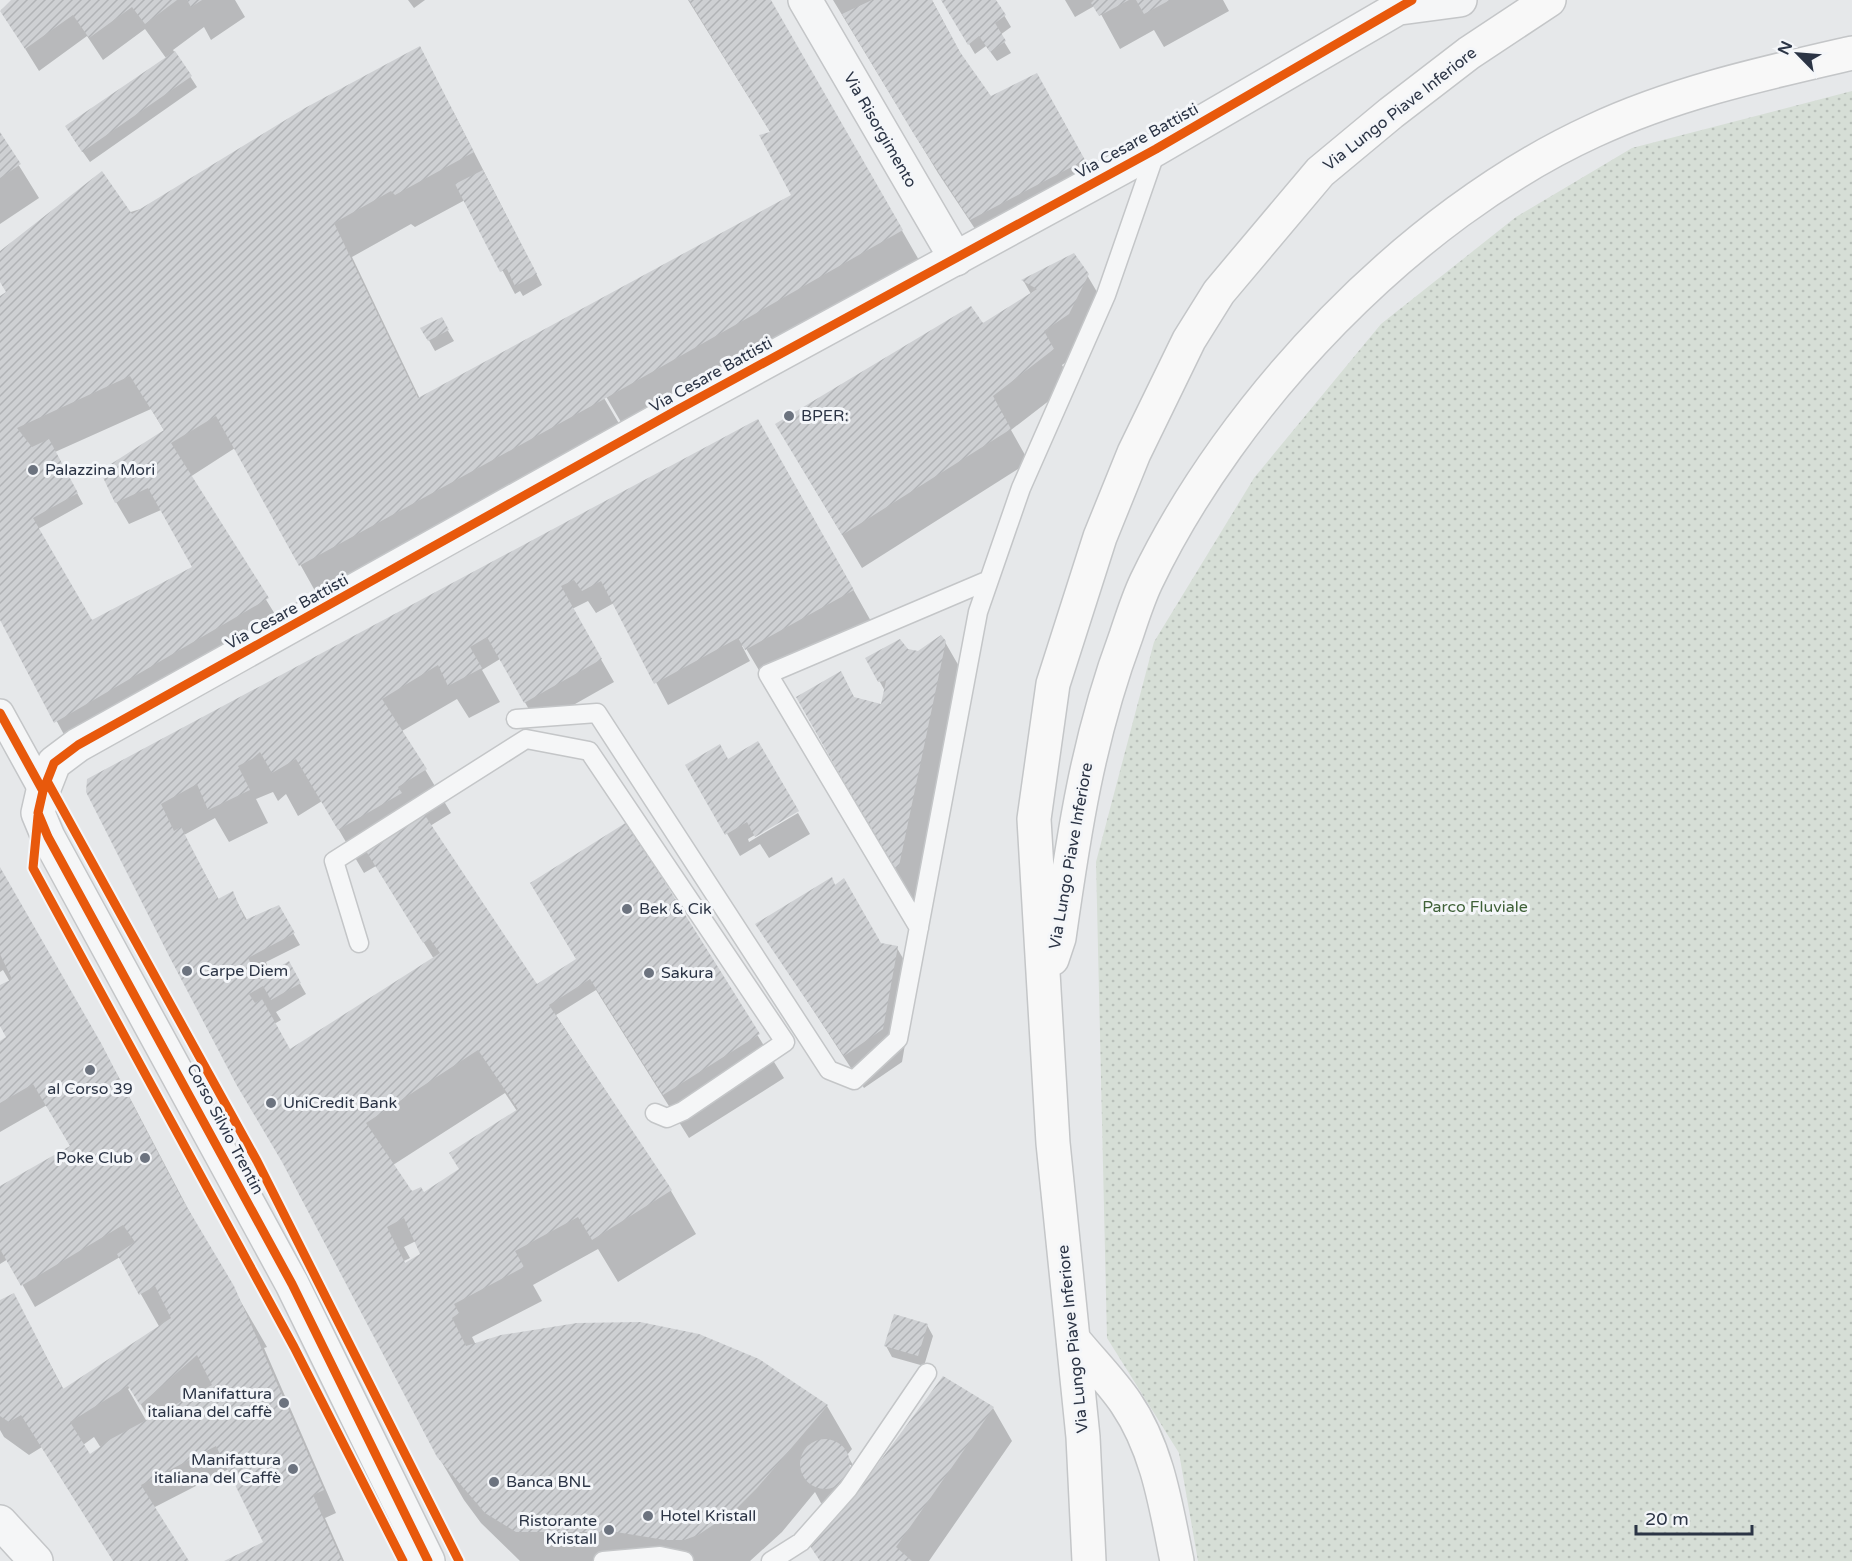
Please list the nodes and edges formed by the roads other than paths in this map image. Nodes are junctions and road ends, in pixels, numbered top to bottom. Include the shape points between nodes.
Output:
1 (805, 0) edge
2 (1460, 0) edge
3 (1549, 0) edge
4 (1408, 2) edge
5 (1852, 53) edge
6 (1156, 149) junction
7 (956, 259) junction
8 (989, 580) junction
9 (0, 713) edge
10 (516, 719) dead end
11 (43, 790) junction
12 (919, 928) junction
13 (359, 943) dead end
14 (1043, 974) junction
15 (655, 1113) dead end
16 (1073, 1339) junction
17 (927, 1374) dead end
18 (0, 1522) edge
19 (421, 1556) edge
20 (36, 1561) edge
21 (603, 1561) edge
22 (684, 1561) edge
23 (771, 1561) edge
24 (1089, 1561) edge
25 (1177, 1561) edge

1 - 7 street, Via Risorgimento
2 - 4 street, Via Cesare Battisti
3 - 14 main road, Via Lungo Piave Inferiore via 1469,53 1320,172 1219,292 1189,340 1134,453 1100,537 1053,684 1034,819
4 - 6 street, Via Cesare Battisti
5 - 14 main road, Via Lungo Piave Inferiore via 1668,102 1592,131 1449,218 1381,275 1317,337 1226,451 1184,512 1145,584 1096,728 1080,794 1059,938
6 - 7 street, Via Cesare Battisti
6 - 8 lane via 1106,295 1021,488
7 - 11 street, Via Cesare Battisti via 648,426 78,745 54,763
8 - 12 lane via 978,612
8 - 12 lane via 768,674
9 - 11 street
10 - 12 lane via 597,713 829,1071 854,1080 898,1039
11 - 19 street, Corso Silvio Trentin via 38,813 48,837 292,1284
13 - 15 lane via 334,861 526,739 589,751 785,1042 683,1111 667,1118
14 - 16 main road, Via Lungo Piave Inferiore via 1053,1143
16 - 24 main road, Via Lungo Piave Inferiore
16 - 25 main road via 1127,1404 1143,1435 1157,1468
17 - 23 lane via 848,1489 801,1542
18 - 20 street
21 - 22 lane via 660,1556

